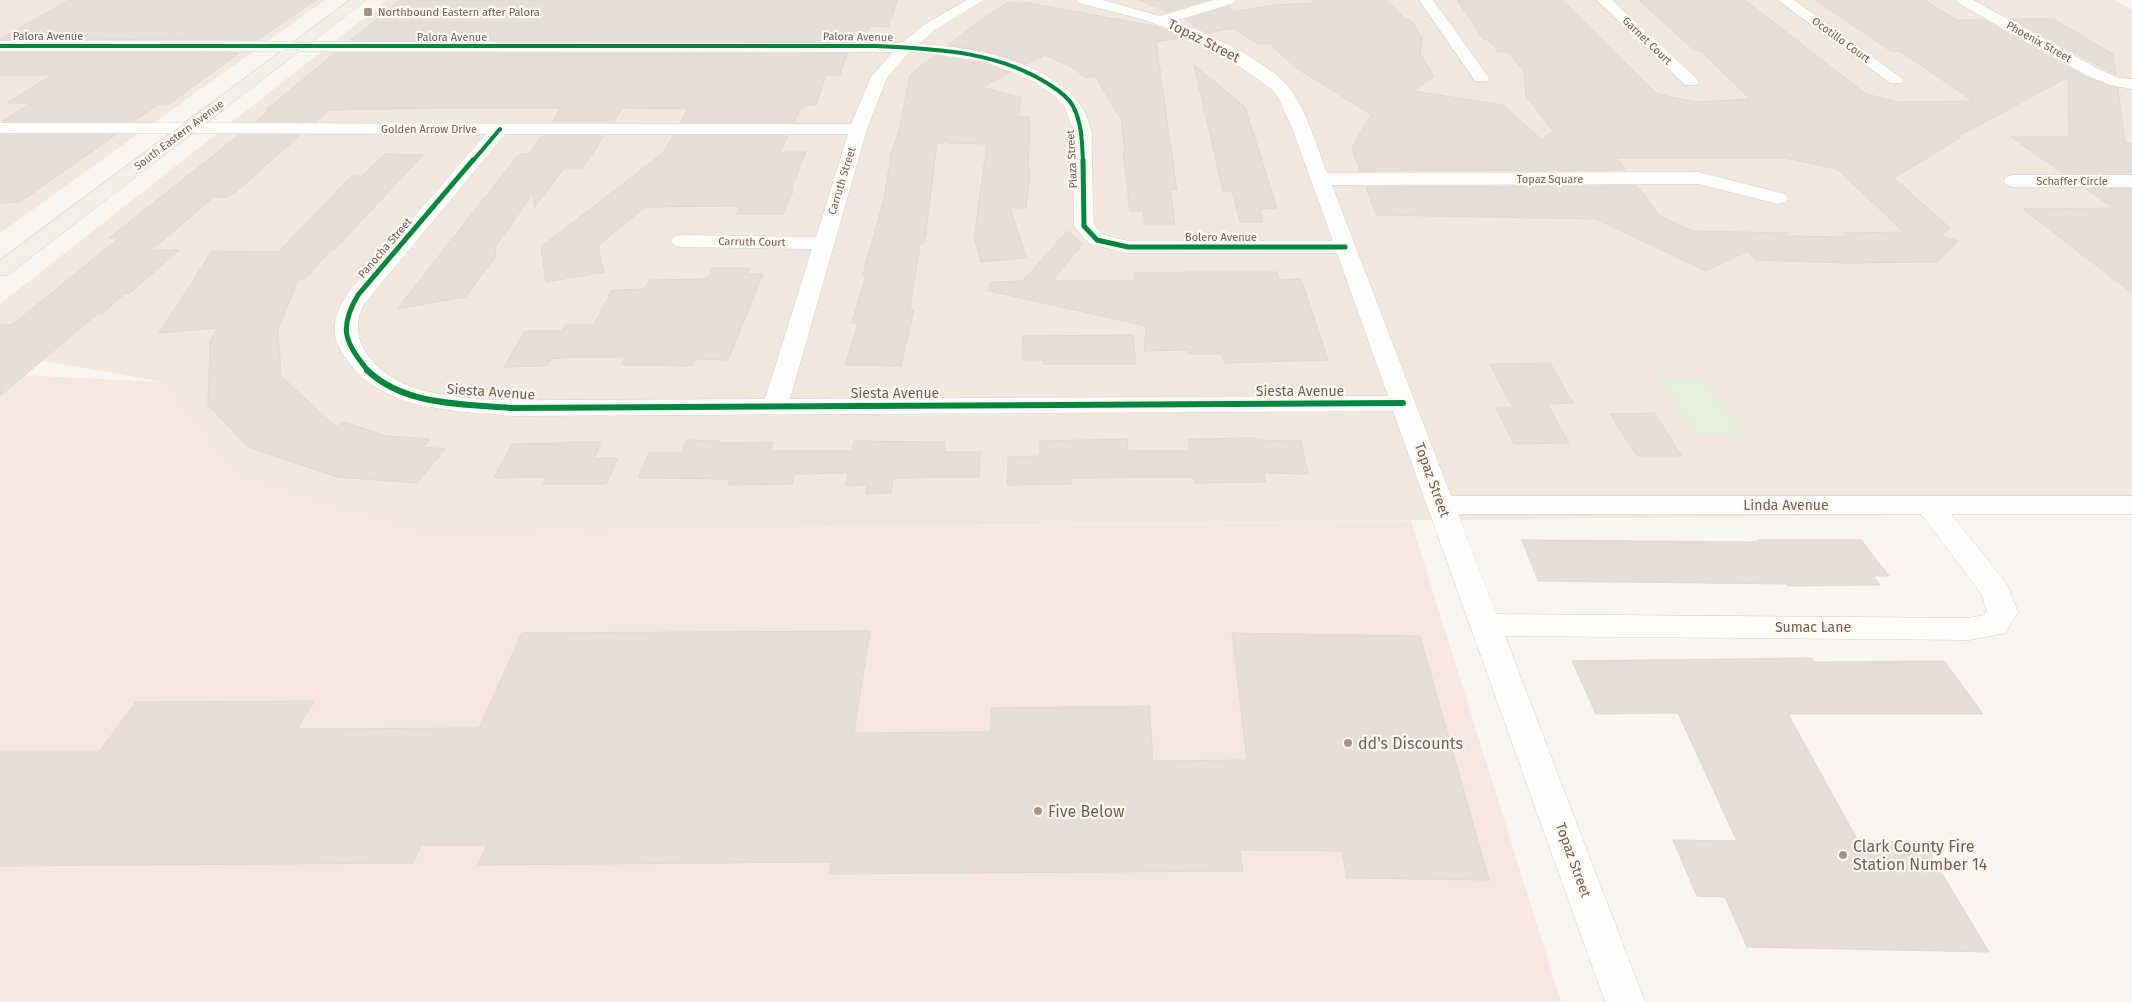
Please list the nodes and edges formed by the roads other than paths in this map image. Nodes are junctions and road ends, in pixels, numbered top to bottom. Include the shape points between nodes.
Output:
1 (359, 0) edge
2 (977, 0) edge
3 (1084, 0) edge
4 (1229, 0) edge
5 (1426, 0) edge
6 (1604, 0) edge
7 (1785, 0) edge
8 (1963, 0) edge
9 (1163, 20) junction
10 (0, 46) edge
11 (297, 47) junction
12 (905, 48) junction
13 (1481, 78) dead end
14 (1896, 80) dead end
15 (1690, 82) dead end
16 (2124, 83) edge
17 (0, 128) edge
18 (188, 128) junction
19 (500, 129) junction
20 (858, 129) junction
21 (1320, 179) junction
22 (2012, 181) dead end
23 (2132, 181) edge
24 (1778, 198) dead end
25 (1097, 240) joint
26 (681, 241) dead end
27 (824, 244) junction
28 (1345, 246) junction
29 (0, 270) edge
30 (389, 387) joint
31 (1403, 403) junction
32 (775, 407) junction
33 (1441, 505) junction
34 (1929, 505) junction
35 (2132, 505) edge
36 (1485, 625) junction
37 (1626, 1002) edge

1 - 11 main road, South Eastern Avenue
2 - 12 street, Carruth Street via 930,27
3 - 9 street, Topaz Street
4 - 9 street
5 - 13 street
6 - 15 street, Garnet Court
7 - 14 street, Ocotillo Court
8 - 16 street, Phoenix Street via 2094,73
9 - 21 street, Topaz Street via 1232,52 1284,93
10 - 11 street, Palora Avenue
11 - 12 street, Palora Avenue
11 - 18 main road, South Eastern Avenue
12 - 20 street, Carruth Street via 879,77
12 - 25 street, Plaza Street via 933,49 999,61 1039,78 1059,91 1072,104 1082,129 1084,226
17 - 18 street, Golden Arrow Drive
18 - 19 street, Golden Arrow Drive
18 - 29 main road, South Eastern Avenue
19 - 20 street, Golden Arrow Drive
19 - 30 street, Panocha Street via 358,294 346,318 348,343 362,366
20 - 27 street, Carruth Street
21 - 24 street, Topaz Square via 1700,178
21 - 28 street, Topaz Street
22 - 23 street, Schaffer Circle
25 - 28 street, Bolero Avenue via 1128,247
26 - 27 street, Carruth Court
27 - 32 street, Carruth Street
28 - 31 street, Topaz Street
30 - 32 street, Siesta Avenue via 428,399 512,408
31 - 32 street, Siesta Avenue
31 - 33 street, Topaz Street
33 - 34 street, Linda Avenue
33 - 36 street, Topaz Street
34 - 35 street, Linda Avenue
34 - 36 street, Sumac Lane via 1996,592 2003,612 1994,625 1969,629
36 - 37 street, Topaz Street

